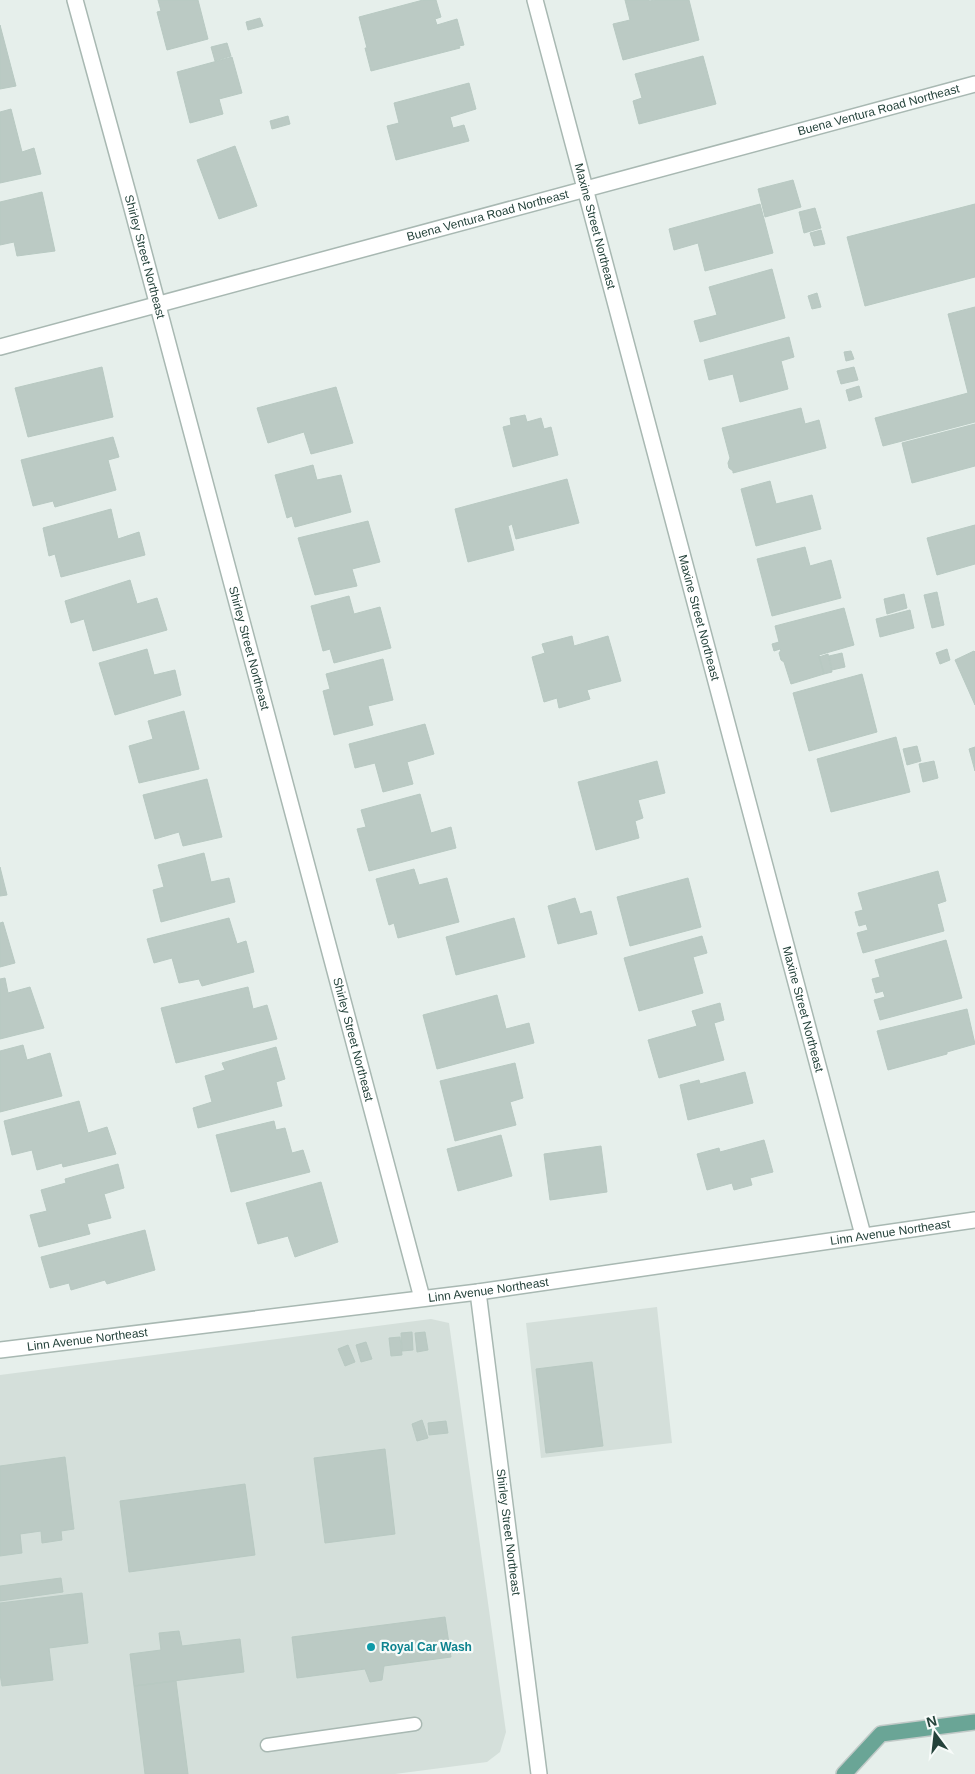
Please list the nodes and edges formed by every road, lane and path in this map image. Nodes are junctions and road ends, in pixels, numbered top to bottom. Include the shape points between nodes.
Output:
1 (75, 0) edge
2 (535, 0) edge
3 (975, 84) edge
4 (586, 189) junction
5 (157, 304) junction
6 (0, 347) edge
7 (975, 1220) edge
8 (862, 1235) junction
9 (478, 1292) junction
10 (422, 1298) junction
11 (0, 1350) edge
12 (975, 1722) edge
13 (415, 1724) dead end
14 (267, 1745) dead end
15 (539, 1774) edge
16 (843, 1774) edge

1 - 5 street, Shirley Street Northeast
2 - 4 street, Maxine Street Northeast
3 - 4 street, Buena Ventura Road Northeast
4 - 5 street, Buena Ventura Road Northeast
4 - 8 street, Maxine Street Northeast
5 - 6 street, Buena Ventura Road Northeast
5 - 10 street, Shirley Street Northeast
7 - 8 street, Linn Avenue Northeast
8 - 9 street, Linn Avenue Northeast
9 - 10 street, Linn Avenue Northeast
9 - 15 street, Shirley Street Northeast
10 - 11 street, Linn Avenue Northeast
12 - 16 main road via 881,1734
13 - 14 lane

